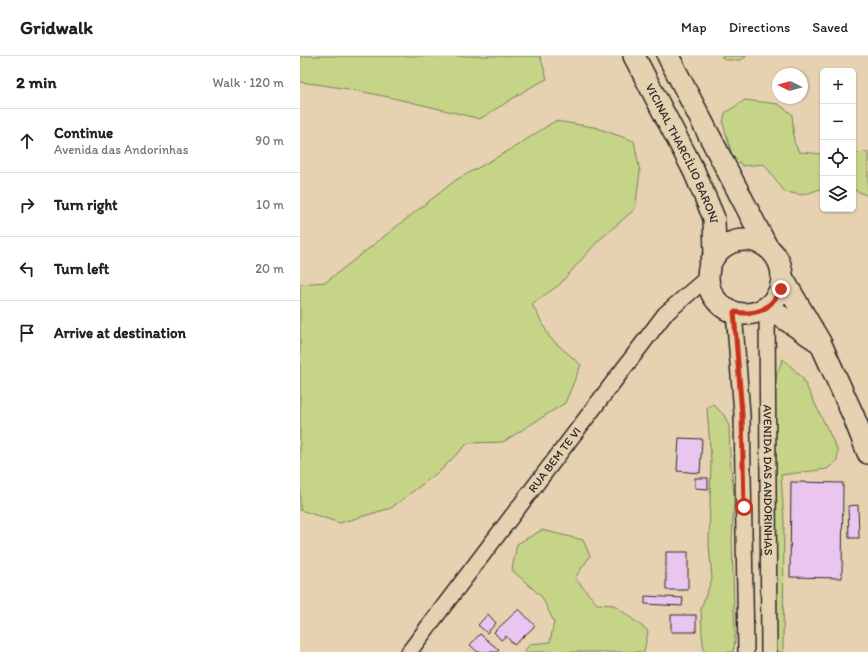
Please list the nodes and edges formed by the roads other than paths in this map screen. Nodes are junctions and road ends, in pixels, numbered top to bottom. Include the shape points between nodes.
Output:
1 (634, 56) edge
2 (668, 56) edge
3 (767, 247) junction
4 (715, 255) junction
5 (708, 277) junction
6 (782, 277) junction
7 (767, 307) junction
8 (734, 312) junction
9 (820, 342) junction
10 (868, 453) edge
11 (409, 652) edge
12 (746, 652) edge
13 (769, 652) edge

1 - 4 main road, VICINAL THARCÍLIO BARONI via 694,171 714,218
2 - 3 main road
3 - 4 main road via 757,241 734,241
3 - 6 main road via 781,265
4 - 5 main road
5 - 8 main road via 715,299 723,307
5 - 11 street, RUA BEM TE VI via 665,314
6 - 7 main road via 781,289
6 - 9 main road
7 - 8 main road via 745,314
7 - 9 main road
7 - 13 street, AVENIDA DAS ANDORINHAS
8 - 12 street, AVENIDA DAS ANDORINHAS via 742,414
9 - 10 main road

